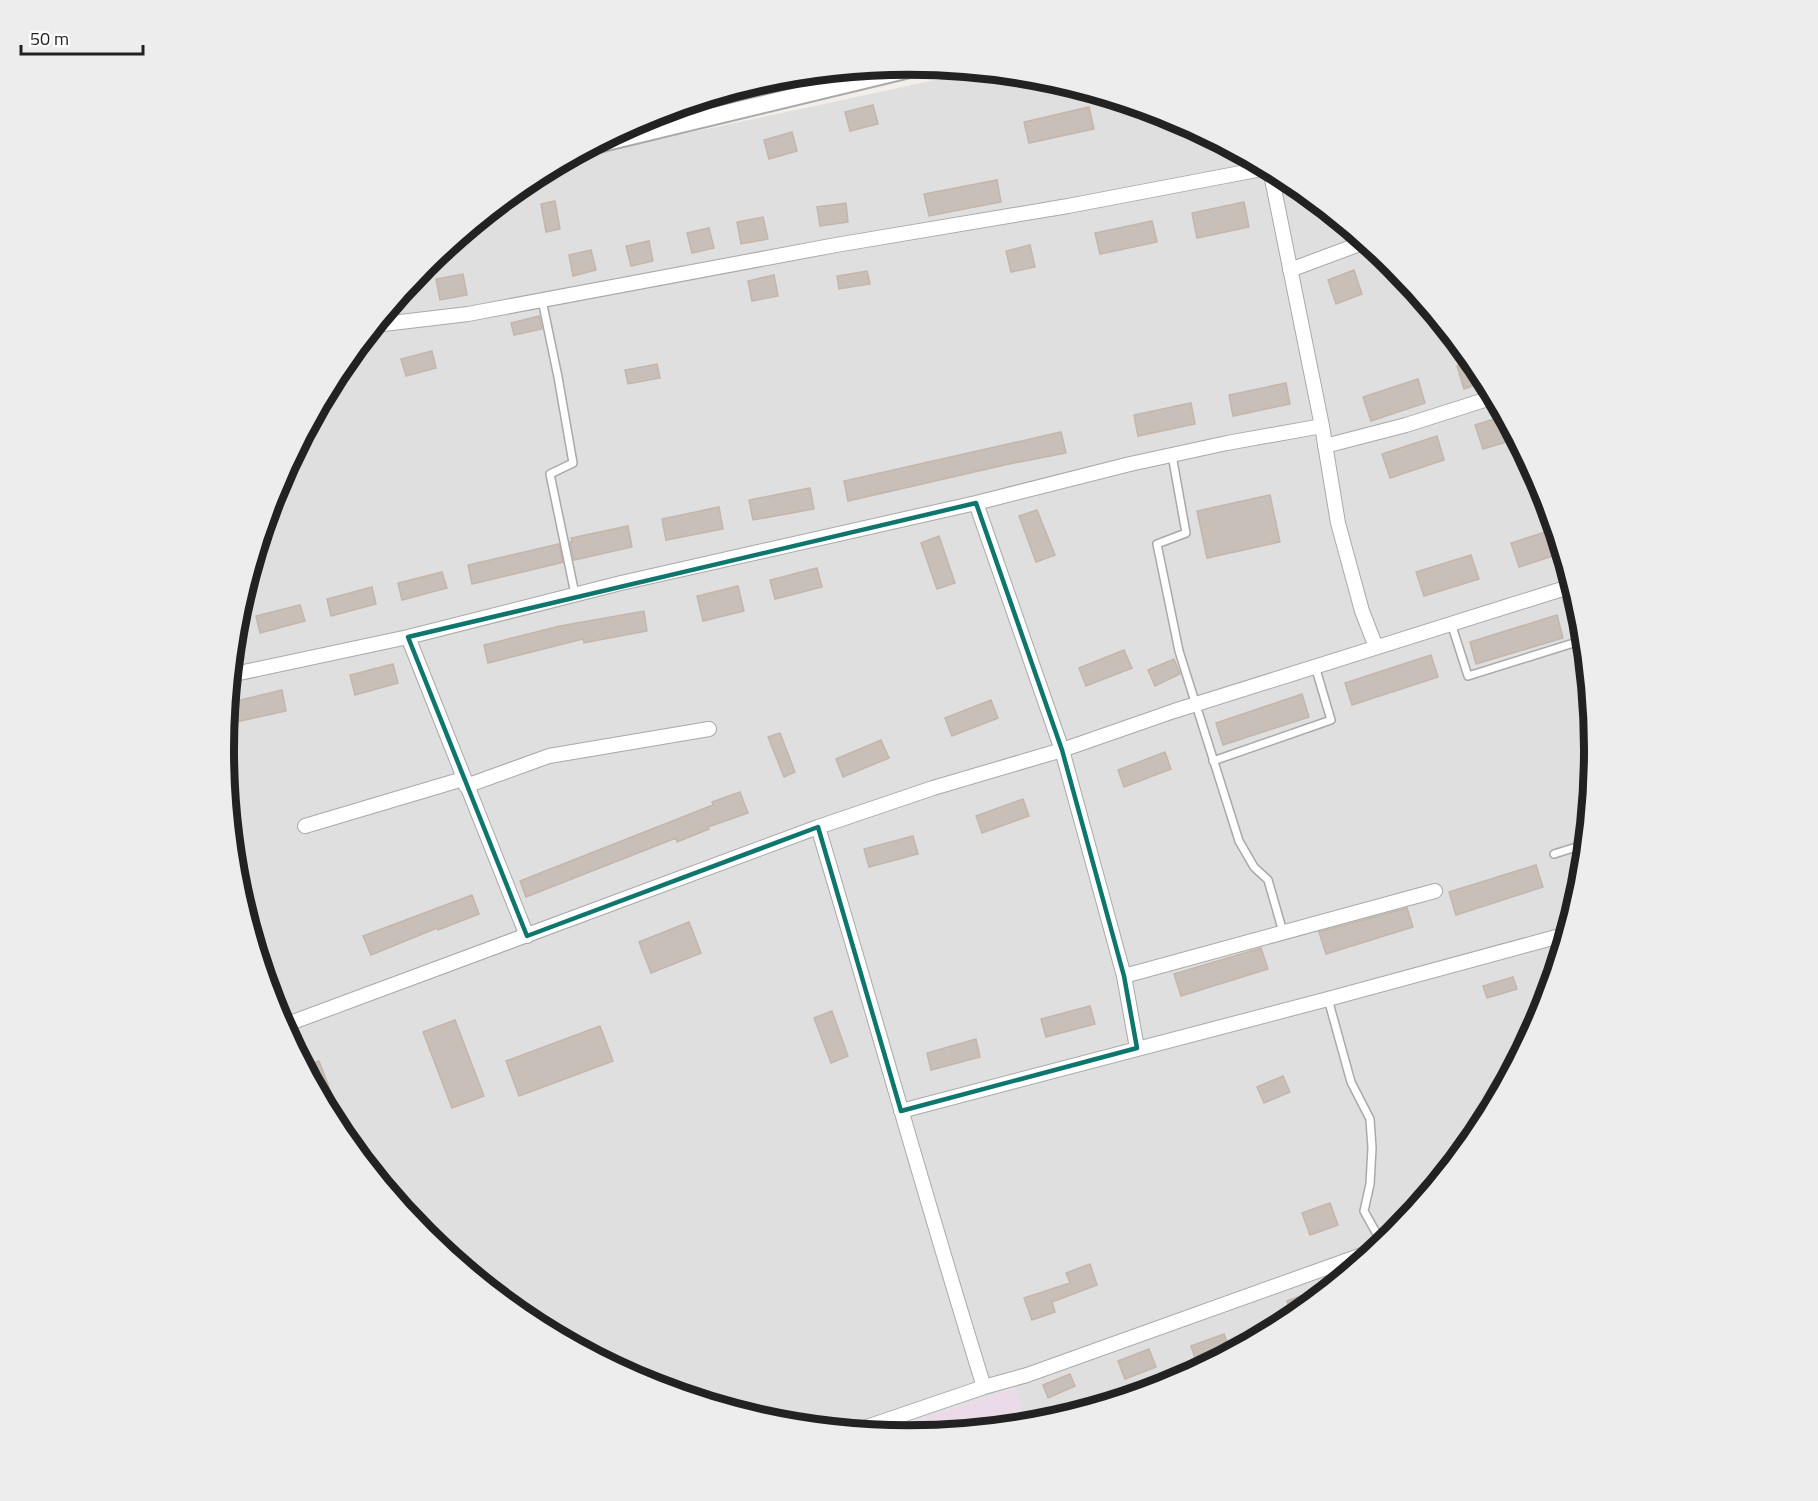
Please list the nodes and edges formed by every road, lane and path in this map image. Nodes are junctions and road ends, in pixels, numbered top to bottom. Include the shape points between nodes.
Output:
1 (882, 76) edge
2 (626, 137) edge
3 (1257, 171) edge
4 (1271, 181) edge
5 (1356, 245) edge
6 (1290, 270) junction
7 (542, 300) junction
8 (386, 324) edge
9 (1486, 400) edge
10 (1322, 426) junction
11 (1324, 446) junction
12 (1172, 455) junction
13 (976, 503) junction
14 (1564, 588) edge
15 (575, 594) junction
16 (1451, 623) junction
17 (408, 637) junction
18 (1576, 643) edge
19 (1376, 647) junction
20 (1315, 666) junction
21 (238, 673) edge
22 (1196, 704) junction
23 (709, 729) dead end
24 (1062, 750) junction
25 (1213, 761) junction
26 (465, 783) junction
27 (305, 826) dead end
28 (818, 827) junction
29 (1578, 847) edge
30 (1554, 854) dead end
31 (1436, 891) dead end
32 (1283, 932) junction
33 (527, 936) junction
34 (1558, 937) edge
35 (1124, 976) junction
36 (1328, 999) junction
37 (291, 1023) edge
38 (1137, 1048) junction
39 (901, 1111) junction
40 (1378, 1236) edge
41 (1354, 1258) edge
42 (984, 1387) junction
43 (872, 1425) edge

1 - 2 street
3 - 7 street
4 - 6 street
5 - 6 street
6 - 10 street
7 - 8 street
7 - 15 lane via 573,463 550,474
9 - 11 street
10 - 11 street
10 - 12 street
11 - 19 street via 1338,523
12 - 13 street
12 - 22 lane via 1185,533 1157,544 1179,651
13 - 15 street
13 - 24 street
14 - 16 street
15 - 17 street
16 - 18 lane via 1468,676
16 - 19 street
17 - 21 street
17 - 26 street
19 - 20 street
20 - 22 street
20 - 25 lane via 1331,720
22 - 24 street
22 - 25 lane
23 - 26 street via 549,756
24 - 28 street
24 - 35 street
25 - 32 lane via 1239,841 1254,867 1268,880
26 - 27 street
26 - 33 street
28 - 33 street
28 - 39 street
29 - 30 lane
31 - 32 street
32 - 35 street
33 - 37 street
34 - 36 street
35 - 38 street
36 - 38 street
36 - 40 lane via 1351,1082 1370,1119 1372,1148 1364,1211
38 - 39 street
39 - 42 street
41 - 42 street
42 - 43 street

